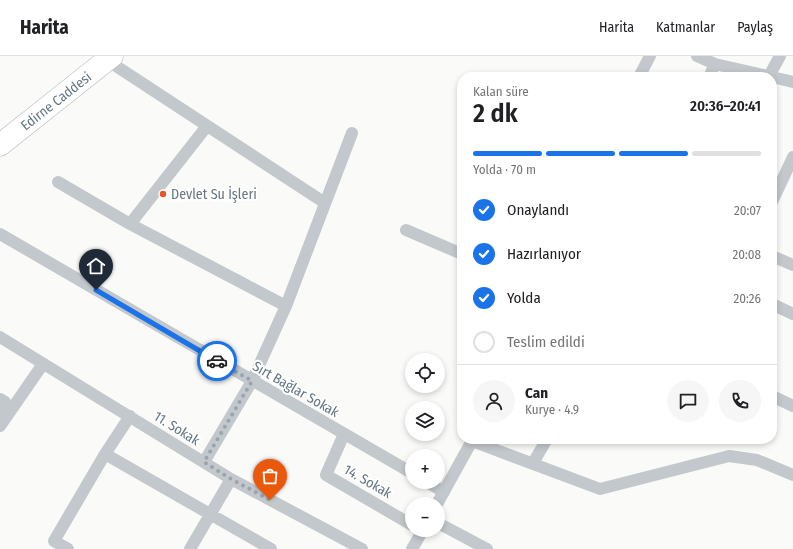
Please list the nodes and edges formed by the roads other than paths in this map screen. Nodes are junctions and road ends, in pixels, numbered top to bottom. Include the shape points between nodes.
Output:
1 (91, 56) edge
2 (650, 56) edge
3 (697, 56) edge
4 (780, 56) edge
5 (114, 61) edge
6 (715, 64) junction
7 (642, 72) edge
8 (711, 72) edge
9 (749, 72) edge
10 (773, 72) edge
11 (777, 78) edge
12 (793, 82) edge
13 (207, 126) junction
14 (0, 127) edge
15 (352, 133) dead end
16 (0, 145) edge
17 (793, 157) edge
18 (58, 182) dead end
19 (777, 191) edge
20 (325, 203) junction
21 (130, 224) junction
22 (406, 230) dead end
23 (0, 234) edge
24 (457, 252) edge
25 (777, 258) edge
26 (793, 265) edge
27 (286, 306) junction
28 (777, 306) edge
29 (793, 314) edge
30 (0, 337) edge
31 (43, 364) junction
32 (252, 381) junction
33 (777, 398) edge
34 (0, 399) edge
35 (793, 406) edge
36 (0, 409) edge
37 (130, 416) junction
38 (0, 426) edge
39 (344, 434) junction
40 (470, 444) edge
41 (482, 444) edge
42 (544, 444) edge
43 (105, 454) junction
44 (204, 462) junction
45 (533, 464) junction
46 (405, 469) edge
47 (793, 475) edge
48 (231, 479) junction
49 (439, 489) edge
50 (444, 492) junction
51 (441, 497) edge
52 (211, 514) junction
53 (405, 520) edge
54 (445, 527) edge
55 (417, 537) edge
56 (52, 545) edge
57 (68, 549) edge
58 (190, 549) edge
59 (271, 549) edge
60 (362, 549) edge
61 (412, 549) edge
62 (487, 549) edge

1 - 14 highway, Edirne Caddesi
2 - 7 street
3 - 6 street
4 - 10 street
5 - 13 street
5 - 16 highway, Edirne Caddesi
6 - 8 street
6 - 9 street
11 - 12 street
13 - 20 street
13 - 21 street
15 - 20 street
17 - 19 street
18 - 21 street
20 - 27 street
21 - 27 street
22 - 24 street
23 - 32 street, Sırt Bağlar Sokak
25 - 26 street
27 - 32 street
28 - 29 street
30 - 31 street, 11. Sokak
31 - 37 street, 11. Sokak
31 - 38 street
32 - 39 street, Sırt Bağlar Sokak
32 - 44 street
33 - 35 street
34 - 36 street via 5,402
37 - 43 street
37 - 44 street, 11. Sokak
39 - 46 street, Sırt Bağlar Sokak
39 - 53 street, 14. Sokak via 326,474
40 - 50 street
41 - 45 street
42 - 45 street
43 - 52 street
43 - 56 street
44 - 48 street, 11. Sokak
45 - 47 street via 600,489 729,456 757,460
48 - 52 street
48 - 60 street, 11. Sokak
49 - 50 street
50 - 51 street
52 - 58 street
52 - 59 street
54 - 62 street
55 - 61 street
56 - 57 street

